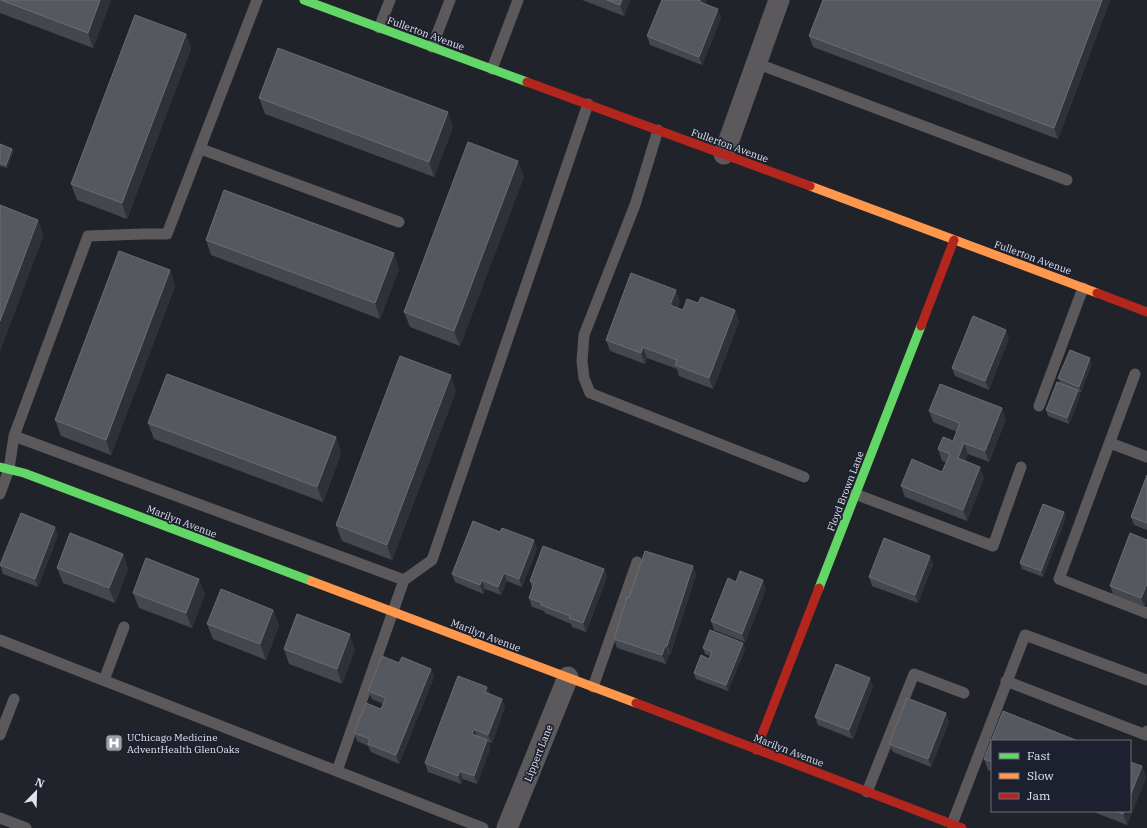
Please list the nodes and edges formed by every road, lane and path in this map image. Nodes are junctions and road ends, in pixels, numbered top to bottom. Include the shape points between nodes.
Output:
1 (257, 0) edge
2 (304, 0) edge
3 (390, 0) edge
4 (450, 0) edge
5 (518, 0) edge
6 (779, 0) edge
7 (379, 28) junction
8 (432, 47) junction
9 (756, 63) junction
10 (492, 69) junction
11 (588, 104) junction
12 (658, 130) junction
13 (201, 149) junction
14 (724, 154) junction
15 (1067, 180) dead end
16 (399, 222) dead end
17 (954, 240) junction
18 (1083, 288) junction
19 (1147, 312) edge
20 (1135, 374) dead end
21 (1039, 406) dead end
22 (14, 436) junction
23 (1110, 443) junction
24 (1147, 457) edge
25 (1021, 466) dead end
26 (4, 468) edge
27 (804, 476) dead end
28 (0, 494) edge
29 (856, 494) junction
30 (637, 562) dead end
31 (404, 580) junction
32 (394, 612) junction
33 (1147, 613) edge
34 (124, 627) dead end
35 (0, 640) edge
36 (568, 677) junction
37 (104, 680) junction
38 (1147, 680) edge
39 (1006, 681) junction
40 (593, 687) junction
41 (964, 693) dead end
42 (14, 699) dead end
43 (1147, 731) edge
44 (0, 735) edge
45 (756, 750) junction
46 (337, 771) junction
47 (867, 792) junction
48 (0, 818) edge
49 (957, 826) edge
50 (26, 828) edge
51 (483, 828) edge
52 (507, 828) edge

1 - 13 lane
2 - 7 street, Fullerton Avenue
3 - 7 lane
4 - 8 lane
5 - 10 lane
6 - 9 street
7 - 8 street, Fullerton Avenue
8 - 10 street, Fullerton Avenue
9 - 14 street
9 - 15 lane
10 - 11 street, Fullerton Avenue
11 - 12 street, Fullerton Avenue
11 - 31 lane via 432,560
12 - 14 street, Fullerton Avenue
12 - 27 lane via 635,205 584,335 582,361 584,378 590,393
13 - 16 lane
13 - 22 lane via 167,234 88,236
14 - 17 street, Fullerton Avenue
17 - 18 street, Fullerton Avenue
17 - 29 street, Floyd Brown Lane
18 - 19 street, Fullerton Avenue
18 - 21 lane
20 - 23 lane
22 - 26 lane
22 - 31 lane
23 - 24 lane
23 - 33 lane via 1059,579
25 - 29 lane via 993,546
26 - 28 lane
26 - 32 street, Marilyn Avenue via 24,473
29 - 45 street, Floyd Brown Lane
30 - 40 lane
31 - 32 lane
32 - 36 street, Marilyn Avenue
32 - 46 lane
34 - 37 lane
35 - 37 lane
36 - 40 street, Marilyn Avenue
36 - 52 street, Lippert Lane
37 - 46 lane
38 - 39 lane via 1025,635
39 - 43 lane via 1146,735
39 - 49 lane
40 - 45 street, Marilyn Avenue
41 - 47 lane via 914,674
42 - 44 lane
45 - 47 street, Marilyn Avenue
46 - 51 lane
47 - 49 street, Marilyn Avenue
48 - 50 lane

